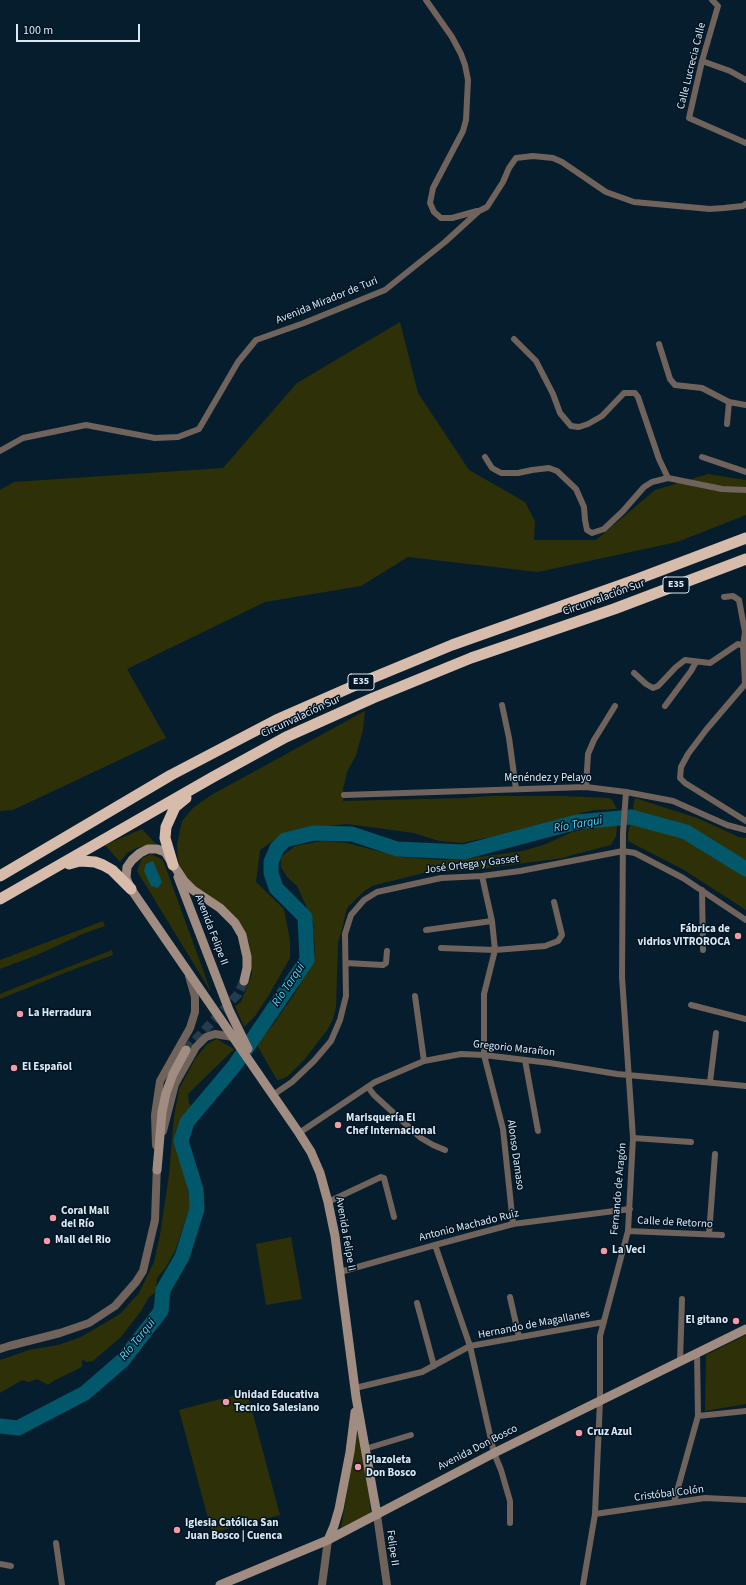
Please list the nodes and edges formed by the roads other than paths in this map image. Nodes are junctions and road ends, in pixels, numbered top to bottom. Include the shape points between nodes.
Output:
1 (426, 0) edge
2 (712, 0) edge
3 (702, 62) junction
4 (746, 80) edge
5 (746, 144) edge
6 (746, 204) edge
7 (479, 211) junction
8 (514, 339) dead end
9 (659, 344) dead end
10 (730, 402) junction
11 (746, 405) edge
12 (727, 424) dead end
13 (0, 451) edge
14 (485, 457) dead end
15 (702, 457) dead end
16 (746, 472) edge
17 (668, 478) junction
18 (746, 490) edge
19 (746, 538) edge
20 (746, 559) edge
21 (724, 596) dead end
22 (743, 646) junction
23 (696, 662) junction
24 (634, 673) dead end
25 (746, 683) edge
26 (502, 705) dead end
27 (615, 706) dead end
28 (665, 706) dead end
29 (213, 777) junction
30 (586, 787) junction
31 (516, 789) junction
32 (344, 795) dead end
33 (625, 795) junction
34 (746, 822) edge
35 (746, 830) edge
36 (623, 851) junction
37 (173, 865) junction
38 (0, 876) edge
39 (482, 876) junction
40 (39, 877) junction
41 (131, 889) junction
42 (702, 890) junction
43 (0, 899) edge
44 (554, 902) dead end
45 (746, 920) edge
46 (492, 921) junction
47 (426, 930) dead end
48 (441, 948) dead end
49 (495, 950) junction
50 (703, 950) dead end
51 (387, 951) dead end
52 (346, 963) junction
53 (188, 971) junction
54 (244, 981) tunnel mouth
55 (415, 996) dead end
56 (691, 1005) dead end
57 (746, 1019) edge
58 (716, 1033) dead end
59 (236, 1037) junction
60 (186, 1050) tunnel mouth
61 (484, 1055) junction
62 (524, 1060) junction
63 (424, 1061) junction
64 (628, 1074) junction
65 (710, 1082) junction
66 (746, 1086) edge
67 (368, 1088) junction
68 (271, 1092) junction
69 (538, 1131) dead end
70 (299, 1133) junction
71 (634, 1138) junction
72 (691, 1142) dead end
73 (446, 1150) dead end
74 (716, 1154) dead end
75 (157, 1170) junction
76 (328, 1202) junction
77 (630, 1209) junction
78 (394, 1217) dead end
79 (514, 1224) junction
80 (628, 1231) junction
81 (709, 1234) junction
82 (722, 1235) dead end
83 (435, 1244) junction
84 (340, 1272) junction
85 (510, 1296) dead end
86 (682, 1299) dead end
87 (417, 1303) dead end
88 (604, 1322) junction
89 (746, 1329) edge
90 (519, 1337) junction
91 (470, 1346) junction
92 (0, 1349) edge
93 (697, 1353) junction
94 (680, 1362) junction
95 (434, 1366) junction
96 (355, 1392) junction
97 (600, 1401) junction
98 (746, 1411) edge
99 (698, 1416) junction
100 (411, 1435) dead end
101 (365, 1449) junction
102 (494, 1453) junction
103 (746, 1500) edge
104 (674, 1502) junction
105 (595, 1514) junction
106 (377, 1515) junction
107 (510, 1523) dead end
108 (328, 1540) junction
109 (56, 1543) dead end
110 (0, 1564) edge
111 (10, 1566) dead end
112 (62, 1585) edge
113 (220, 1585) edge
114 (322, 1585) edge
115 (387, 1585) edge
116 (583, 1585) edge

1 - 7 street via 461,54 468,80 463,131 433,188 430,203 434,212 441,218
2 - 3 street, Calle Lucrecia Calle via 718,6
3 - 4 street
3 - 5 street, Calle Lucrecia Calle via 689,118
6 - 7 street, Avenida Mirador de Turi via 710,209 634,202 606,192 562,162 543,156 533,156 516,158 487,207
7 - 13 street, Avenida Mirador de Turi via 385,290 256,340 238,362 199,429 178,437 156,438 86,425 23,438
8 - 17 street via 536,361 560,413 571,426 588,424 602,416 624,393 635,394
9 - 10 street via 670,379 675,385 702,388
10 - 11 street
10 - 12 street
14 - 17 street via 492,468 501,473 549,468 558,471 576,489 584,507 587,530 592,533 604,529 644,487
15 - 16 street
17 - 18 street via 722,489
19 - 38 highway, Circunvalación Sur / E35 via 452,645 283,717 171,775
20 - 29 highway, Circunvalación Sur / E35 via 614,609 471,658 373,698 286,737
21 - 22 street via 733,596 739,600 745,632
22 - 23 street via 738,644 710,663
22 - 25 street
23 - 24 street via 685,660 653,688
23 - 28 street
25 - 34 street via 688,754 681,767 680,778
26 - 31 street
27 - 30 street via 588,754
29 - 37 highway via 175,807 166,827 165,838
29 - 40 highway, Circunvalación Sur / E35
30 - 31 street, Menéndez y Pelayo
30 - 33 street, Menéndez y Pelayo
31 - 32 street, Menéndez y Pelayo
33 - 35 street, Menéndez y Pelayo via 673,801 727,825
33 - 36 street, Fernando de Aragón
36 - 39 street, José Ortega y Gasset
36 - 42 street, José Ortega y Gasset via 635,854
36 - 64 street, Fernando de Aragón via 622,977
37 - 41 main road via 165,852 157,848 140,852 127,867 126,878
37 - 54 main road via 193,890 220,908 235,923 242,935 246,951 247,968
37 - 59 main road, Avenida Felipe II via 229,1010
39 - 46 street, Alonso Damaso
39 - 52 street, José Ortega y Gasset via 441,878 377,892 364,900 351,915 345,934
40 - 41 highway via 74,862 86,861 104,865
40 - 43 highway, Circunvalación Sur / E35
41 - 53 main road, Avenida Felipe II
42 - 45 street, José Ortega y Gasset
42 - 50 street
44 - 49 street via 562,935 560,939 545,946
46 - 47 street
46 - 49 street, Alonso Damaso
48 - 49 street
49 - 61 street, Alonso Damaso via 484,994
51 - 52 street via 386,963 382,965
52 - 68 street, José Ortega y Gasset via 346,996 331,1042 292,1082
53 - 59 main road, Avenida Felipe II
53 - 75 street via 195,997 194,1012 190,1028 160,1081 155,1115
55 - 63 street
56 - 57 street
58 - 65 street
59 - 68 main road, Avenida Felipe II
59 - 75 street via 215,1034 206,1037 196,1047 175,1084 160,1143
60 - 75 main road via 172,1074 166,1093
61 - 62 street, Gregorio Marañon
61 - 63 street, Gregorio Marañon via 461,1054
61 - 79 street, Alonso Damaso via 503,1129
62 - 64 street, Gregorio Marañon
62 - 69 street
63 - 67 street, Gregorio Marañon
64 - 65 street, Gregorio Marañon
64 - 71 street, Fernando de Aragón
65 - 66 street, Gregorio Marañon
67 - 70 street, Gregorio Marañon
67 - 73 street via 421,1138
68 - 70 main road, Avenida Felipe II
70 - 76 main road, Avenida Felipe II via 318,1168
71 - 72 street
71 - 77 street, Fernando de Aragón
74 - 81 street
75 - 92 street via 155,1220 143,1271 115,1306 89,1323
76 - 78 street via 381,1177 384,1178
76 - 84 main road, Avenida Felipe II
77 - 79 street, Antonio Machado Ruiz
77 - 80 street, Fernando de Aragón
79 - 83 street, Antonio Machado Ruiz
80 - 81 street, Calle de Retorno
80 - 88 street, Fernando de Aragón
81 - 82 street, Calle de Retorno
83 - 84 street, Antonio Machado Ruiz
83 - 91 street
84 - 96 main road, Avenida Felipe II
85 - 90 street
86 - 94 street
87 - 95 street
88 - 90 street, Hernando de Magallanes
88 - 97 street, Fernando de Aragón via 600,1336
89 - 93 main road, Avenida Don Bosco
90 - 91 street, Hernando de Magallanes
91 - 95 street, Hernando de Magallanes
91 - 102 street
93 - 94 main road, Avenida Don Bosco
93 - 99 street
94 - 97 main road, Avenida Don Bosco
95 - 96 street, Hernando de Magallanes
96 - 101 main road, Avenida Felipe II
96 - 108 main road, Avenida Felipe II via 354,1424 339,1509
97 - 102 main road, Avenida Don Bosco
97 - 105 street, Fernando de Aragón
98 - 99 street
99 - 104 street
100 - 101 street
101 - 106 main road, Avenida Felipe II
102 - 106 main road, Avenida Don Bosco
102 - 107 street via 510,1501
103 - 104 street, Cristóbal Colón via 705,1498
104 - 105 street, Cristóbal Colón
105 - 116 street, Fernando de Aragón
106 - 108 main road, Avenida Don Bosco
106 - 115 street, Felipe II
108 - 113 main road, Avenida Don Bosco
108 - 114 street
109 - 112 street
110 - 111 street

